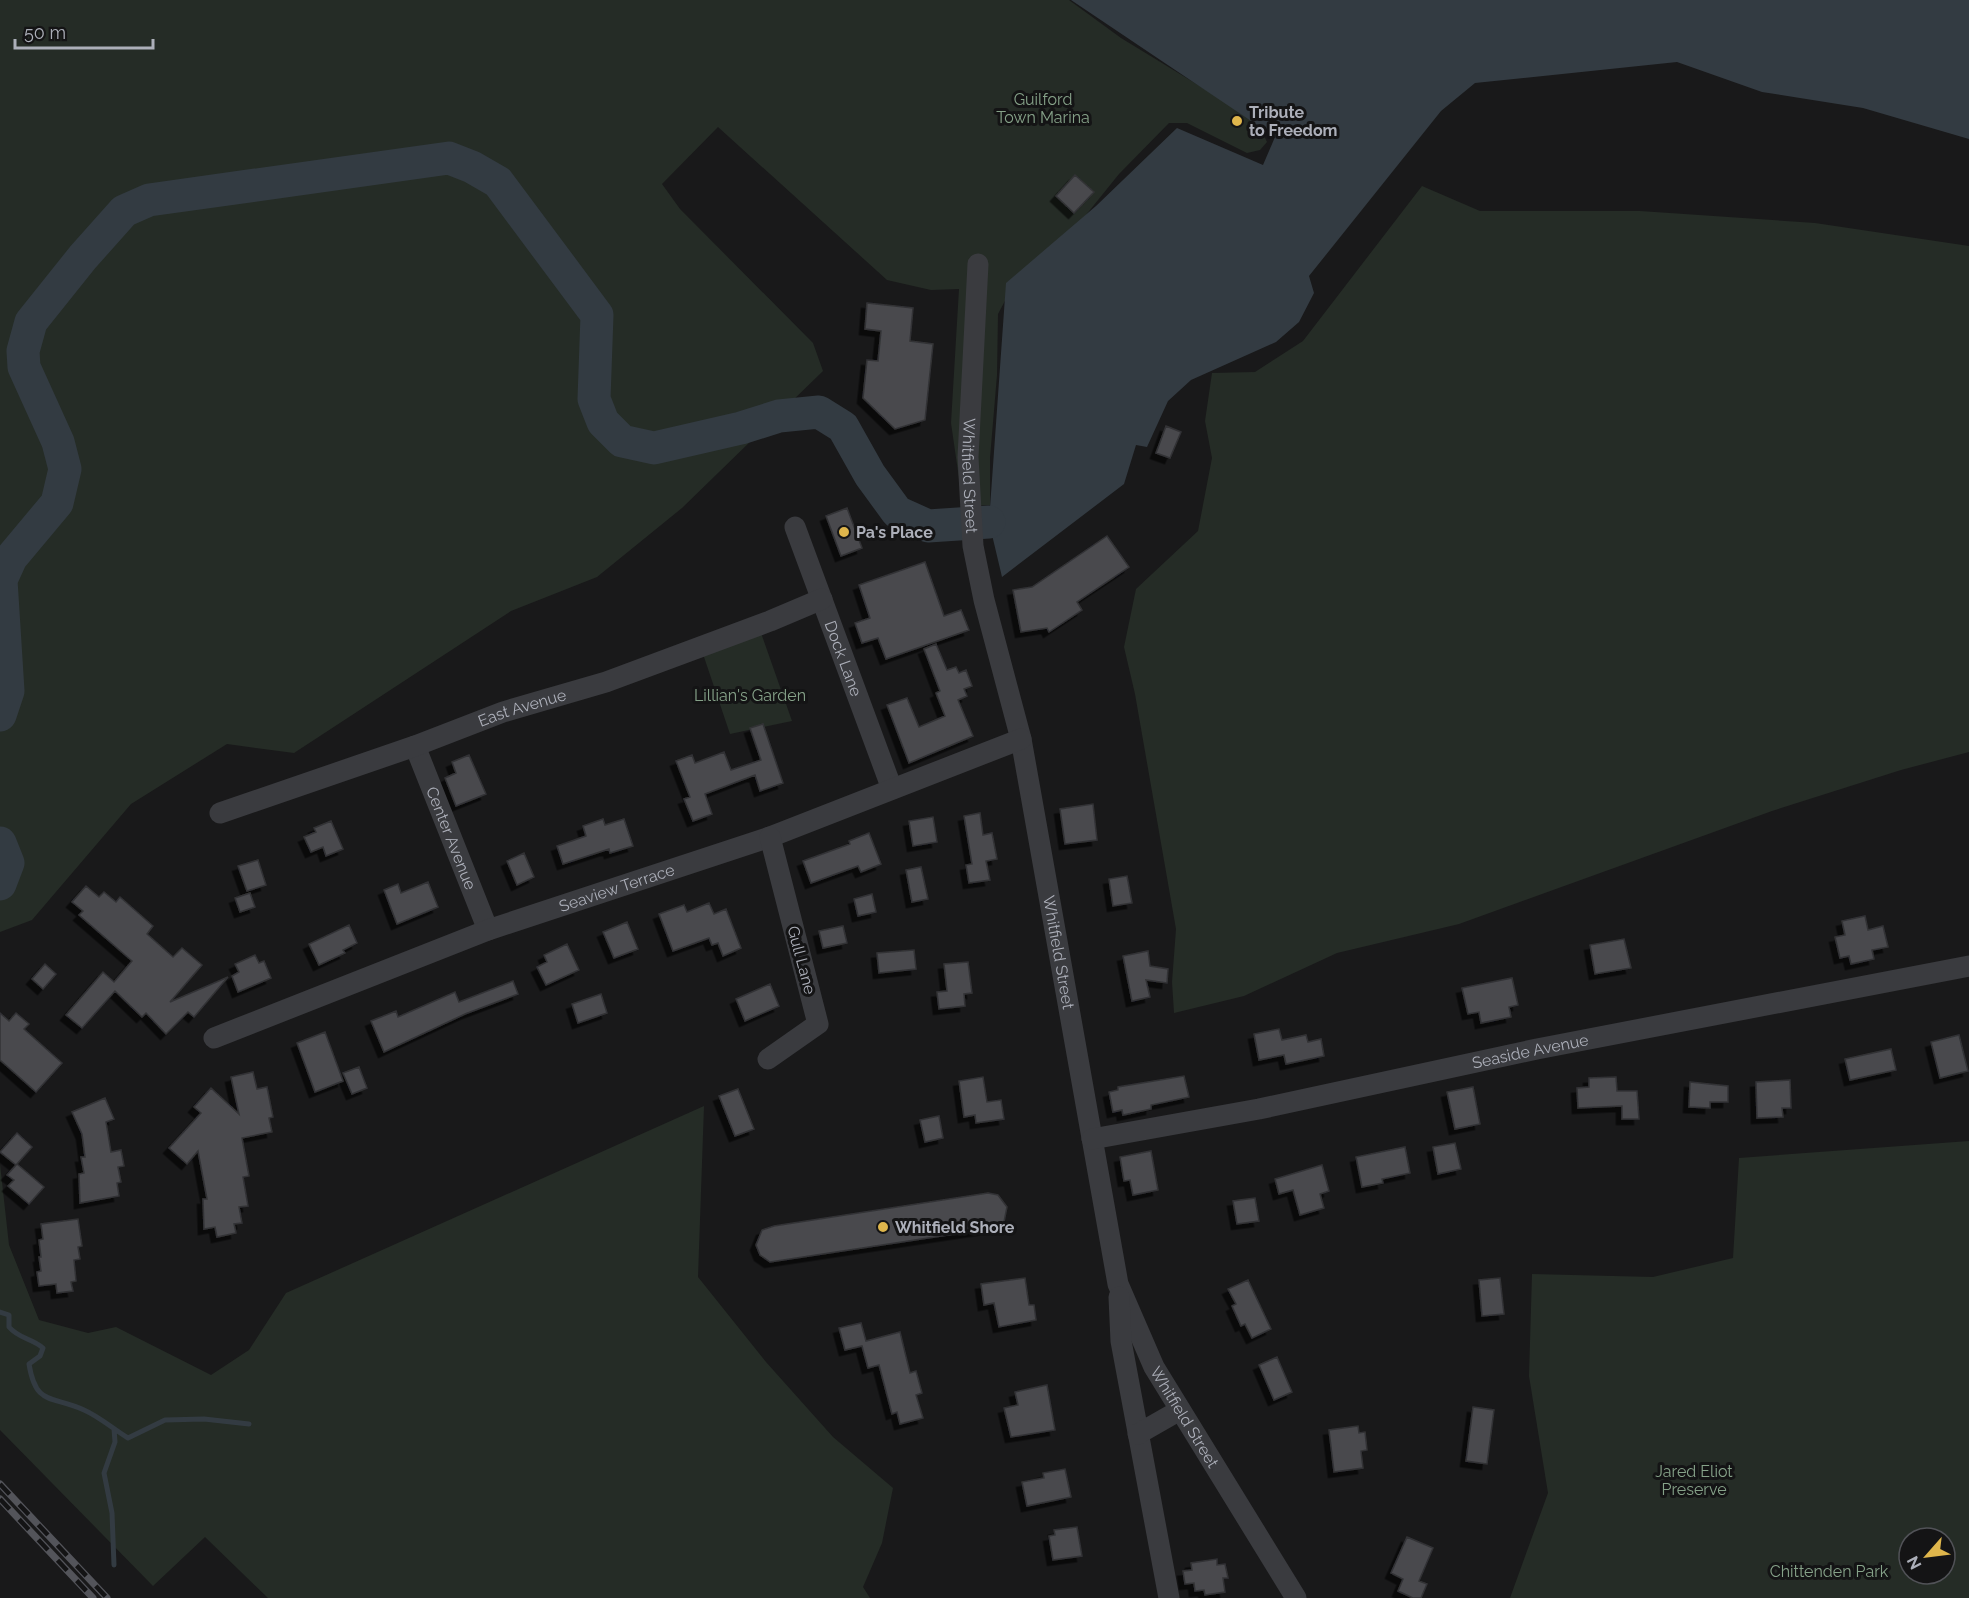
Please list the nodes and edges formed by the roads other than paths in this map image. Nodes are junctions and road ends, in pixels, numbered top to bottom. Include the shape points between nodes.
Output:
1 (978, 264) dead end
2 (795, 527) dead end
3 (822, 599) junction
4 (1021, 739) junction
5 (415, 746) junction
6 (892, 789) junction
7 (220, 813) dead end
8 (770, 837) junction
9 (488, 930) junction
10 (1969, 966) edge
11 (214, 1038) dead end
12 (768, 1059) dead end
13 (1092, 1139) junction
14 (1118, 1284) junction
15 (1180, 1410) junction
16 (1138, 1434) junction
17 (1169, 1598) edge
18 (1296, 1598) edge

1 - 4 street, Whitfield Street via 969,395 969,505 984,600
2 - 3 street, Dock Lane
3 - 5 street, East Avenue via 606,682 503,712
3 - 6 street, Dock Lane
4 - 6 street, Seaview Terrace
4 - 13 street, Whitfield Street
5 - 7 street, East Avenue
5 - 9 street, Center Avenue
6 - 8 street, Seaview Terrace
8 - 9 street, Seaview Terrace
8 - 12 street, Gull Lane via 818,1024
9 - 11 street, Seaview Terrace
10 - 13 street, Seaside Avenue via 1469,1063 1259,1110
13 - 14 street, Whitfield Street
14 - 15 street, Whitfield Street via 1154,1368
14 - 16 street via 1121,1341
15 - 16 street
15 - 18 street, Whitfield Street
16 - 17 street

